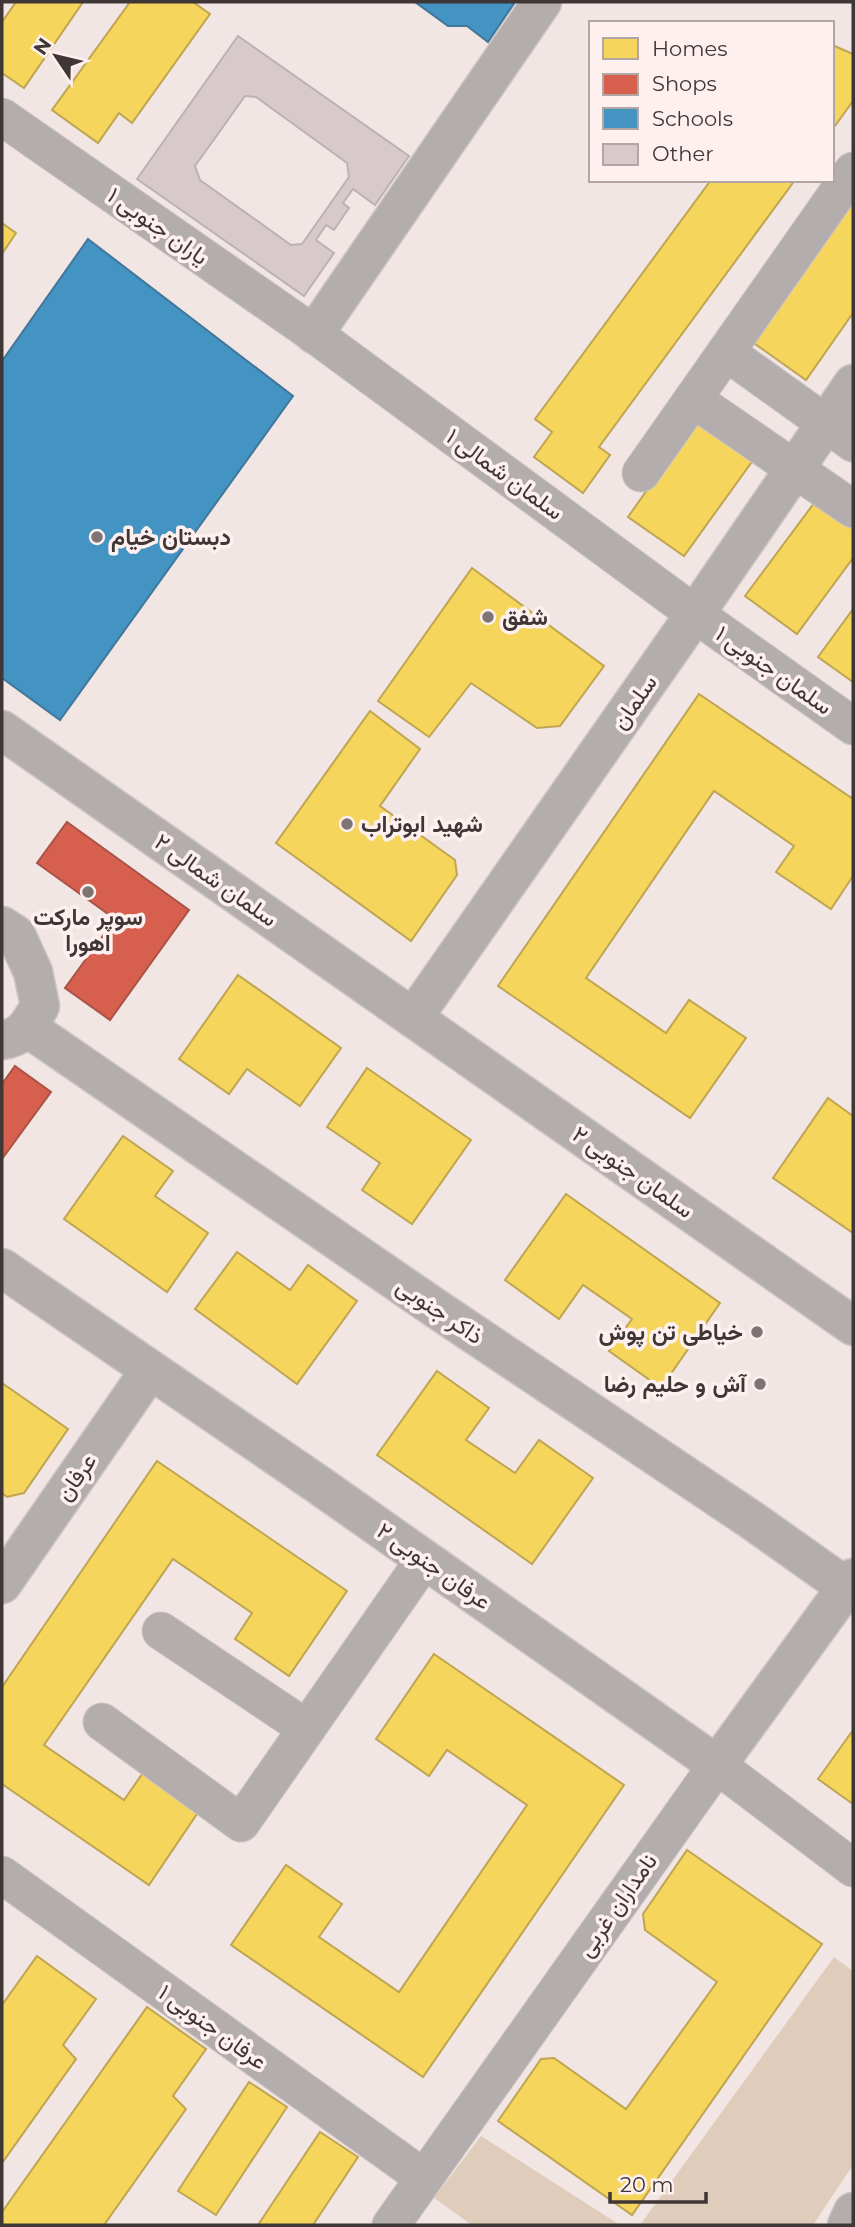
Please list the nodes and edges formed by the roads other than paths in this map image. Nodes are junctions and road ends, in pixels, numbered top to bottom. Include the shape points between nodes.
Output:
1 (542, 2) edge
2 (2, 117) edge
3 (853, 171) edge
4 (314, 334) junction
5 (726, 352) junction
6 (853, 384) edge
7 (693, 399) junction
8 (840, 434) edge
9 (796, 468) junction
10 (641, 473) dead end
11 (853, 509) edge
12 (695, 614) junction
13 (853, 726) edge
14 (10, 736) edge
15 (2, 926) edge
16 (413, 1018) junction
17 (15, 1034) edge
18 (2, 1268) edge
19 (853, 1326) edge
20 (150, 1370) junction
21 (424, 1560) junction
22 (2, 1583) edge
23 (851, 1586) edge
24 (161, 1631) dead end
25 (102, 1722) dead end
26 (306, 1728) junction
27 (717, 1765) junction
28 (853, 1868) edge
29 (2, 1875) edge
30 (424, 2178) junction
31 (853, 2212) edge
32 (391, 2225) edge
33 (847, 2225) edge

1 - 4 street
2 - 4 street, یاران جنوبی ۱
3 - 5 street
4 - 12 street, سلمان شمالی ۱
5 - 7 street
5 - 8 street
6 - 8 street, سلمان
7 - 9 street
7 - 10 street
8 - 9 street, سلمان
9 - 11 street
9 - 12 street, سلمان
12 - 13 street, سلمان جنوبی ۱
12 - 16 street, سلمان
14 - 16 street, سلمان شمالی ۲
15 - 17 street via 16,935 40,1006
16 - 19 street, سلمان جنوبی ۲
17 - 23 street, ذاکر جنوبی
18 - 20 street, عرفان جنوبی ۲
20 - 21 street, عرفان جنوبی ۲
20 - 22 street, عرفان
21 - 26 street
21 - 27 street, عرفان جنوبی ۲
23 - 27 street, نامداران غربی
24 - 26 street
25 - 26 street via 241,1823
27 - 28 street
27 - 30 street, نامداران غربی
29 - 30 street, عرفان جنوبی ۱
30 - 32 street, نامداران غربی
31 - 33 street

